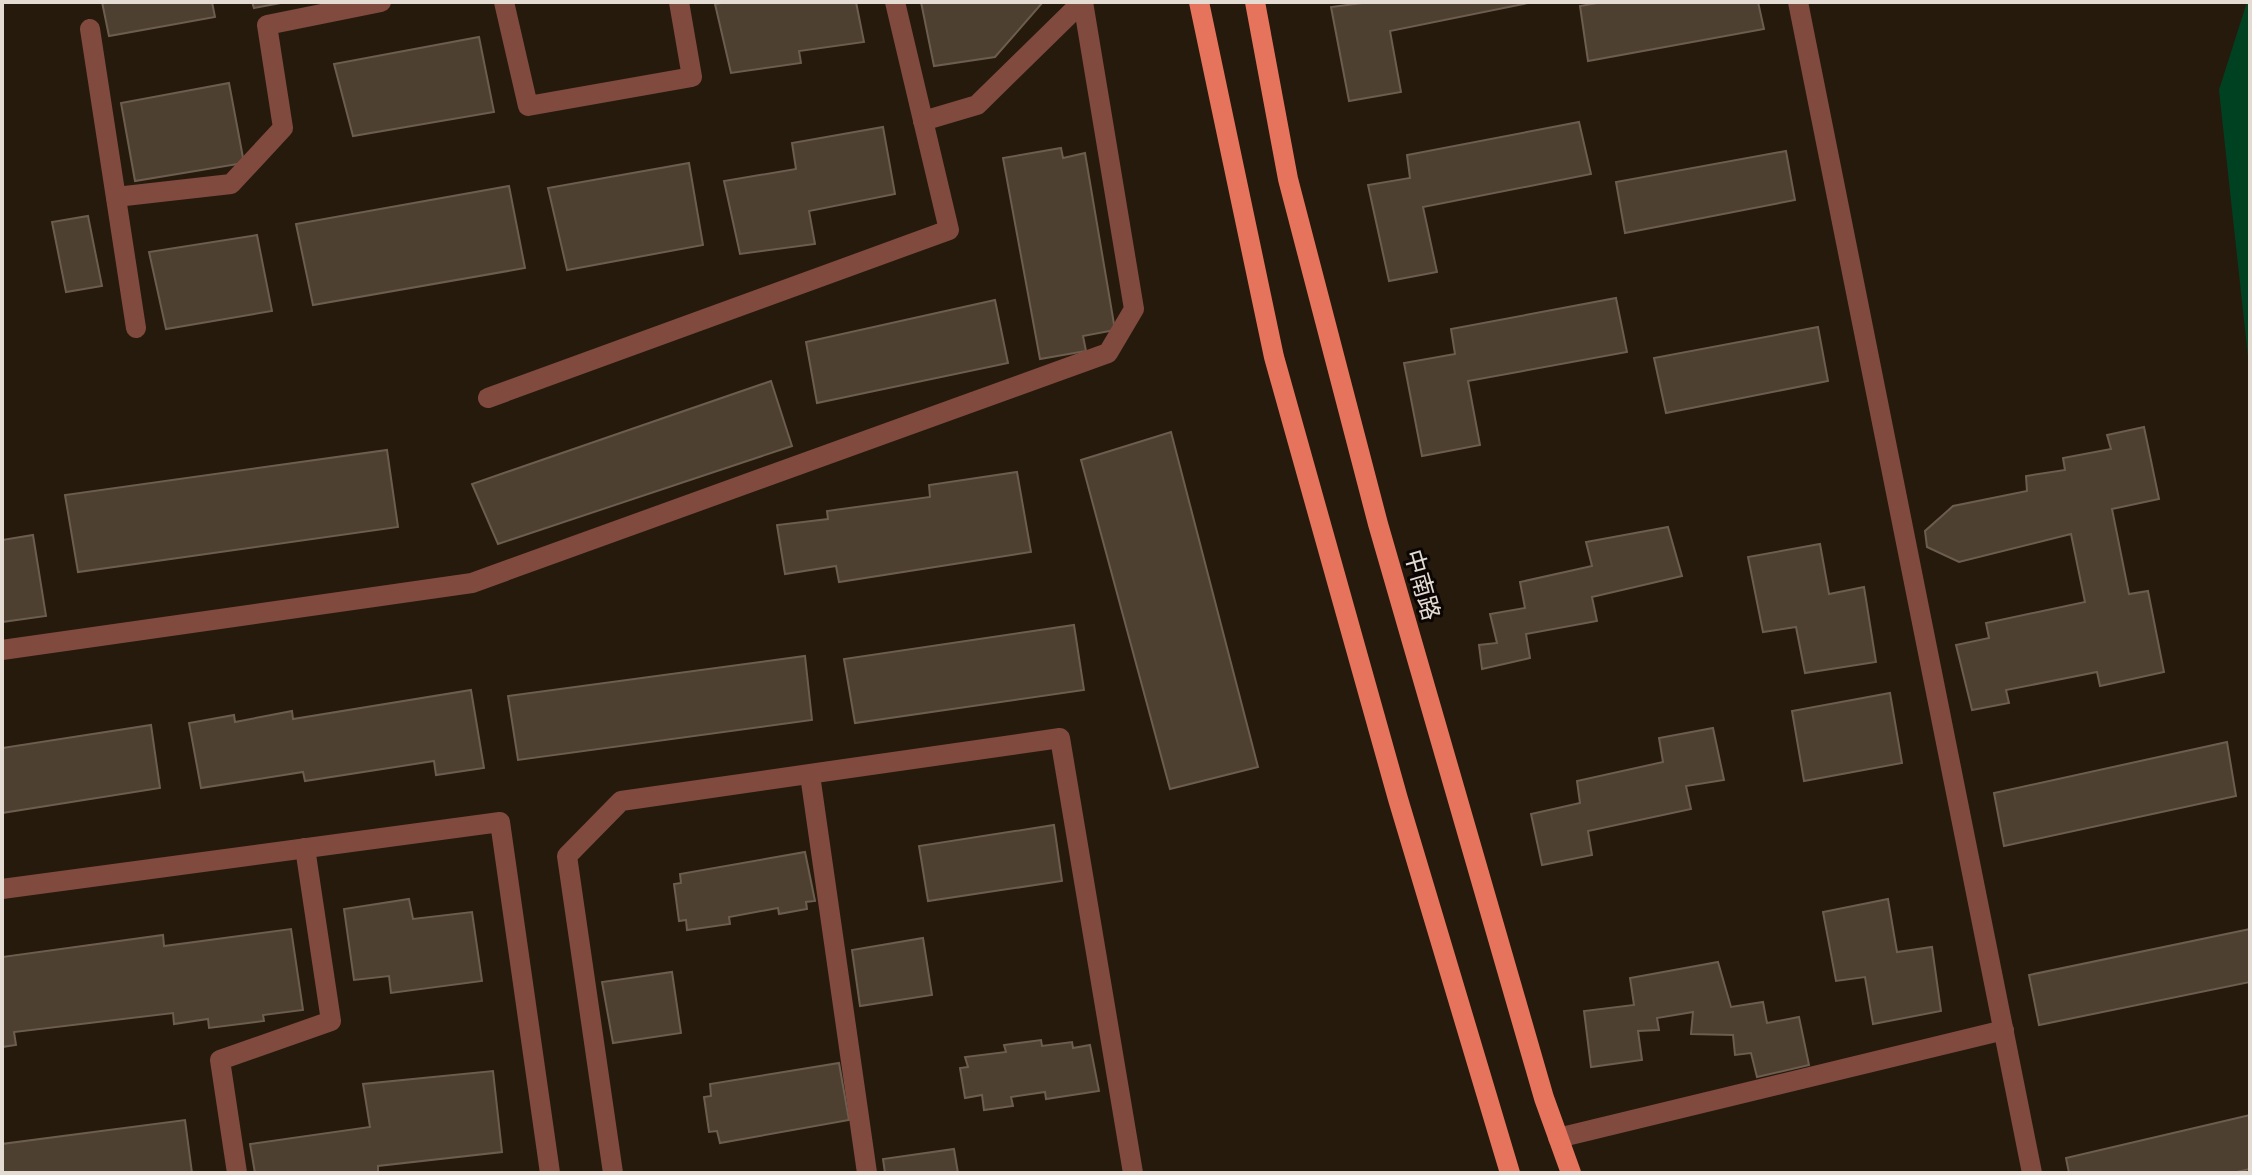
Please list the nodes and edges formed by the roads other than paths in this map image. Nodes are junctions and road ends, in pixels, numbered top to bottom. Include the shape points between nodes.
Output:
1 (381, 2) edge
2 (504, 2) edge
3 (679, 2) edge
4 (895, 2) edge
5 (1082, 2) edge
6 (1199, 2) edge
7 (1255, 2) edge
8 (1798, 2) edge
9 (90, 29) dead end
10 (923, 121) junction
11 (116, 197) junction
12 (136, 328) dead end
13 (488, 398) dead end
14 (2, 650) edge
15 (810, 775) junction
16 (305, 848) junction
17 (2, 889) edge
18 (2004, 1030) junction
19 (1558, 1138) junction
20 (237, 1173) edge
21 (550, 1173) edge
22 (613, 1173) edge
23 (867, 1173) edge
24 (1133, 1173) edge
25 (1510, 1173) edge
26 (1571, 1173) edge
27 (2032, 1173) edge

1 - 11 street via 267,25 283,128 231,184
2 - 3 street via 528,106 692,77
4 - 10 street
5 - 10 street via 977,105
5 - 14 street via 1134,309 1108,353 472,583
6 - 25 main road via 1274,357
7 - 19 main road, 中南路 via 1288,179 1378,524
8 - 18 street
9 - 11 street
10 - 13 street via 949,230
11 - 12 street
15 - 22 street via 621,801 567,856
15 - 23 street
15 - 24 street via 1060,738
16 - 17 street
16 - 20 street via 331,1021 220,1060
16 - 21 street via 500,822
18 - 19 street
18 - 27 street
19 - 26 main road, 中南路

